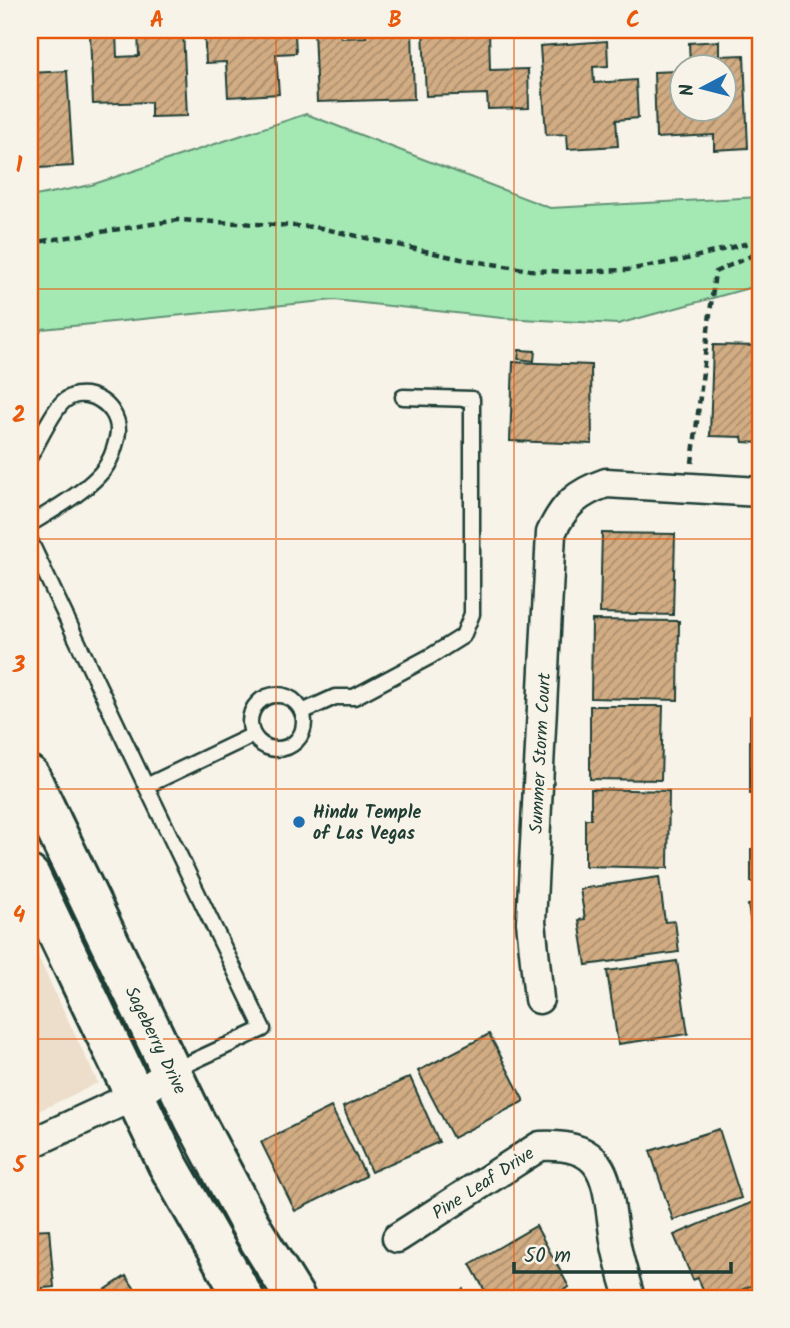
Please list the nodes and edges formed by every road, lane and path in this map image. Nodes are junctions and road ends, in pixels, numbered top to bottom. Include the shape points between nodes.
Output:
1 (760, 240) edge
2 (30, 243) edge
3 (760, 252) edge
4 (403, 397) dead end
5 (30, 456) edge
6 (690, 488) junction
7 (760, 492) edge
8 (30, 524) edge
9 (30, 541) edge
10 (302, 712) junction
11 (253, 735) junction
12 (30, 776) edge
13 (146, 786) junction
14 (30, 876) edge
15 (539, 999) dead end
16 (171, 1072) junction
17 (135, 1096) junction
18 (30, 1144) edge
19 (397, 1238) dead end
20 (244, 1298) edge
21 (295, 1298) edge
22 (630, 1298) edge

1 - 2 path via 627,270 570,272 461,259 316,227 178,220
3 - 6 path via 715,272
4 - 10 lane via 472,399 472,614 463,636 431,656 354,697 335,698
5 - 8 lane via 63,402 81,395 96,396 110,410 118,429 109,463 85,487
6 - 7 street
6 - 15 street, Summer Storm Court via 606,483 582,491 562,509 551,533 531,922
9 - 13 lane
10 - 11 lane via 302,733 290,746 273,749
10 - 11 lane via 285,696 267,697 250,717
11 - 13 lane
12 - 16 street, Sageberry Drive
13 - 16 lane via 263,1029
14 - 17 street
16 - 17 street
16 - 21 street, Sageberry Drive via 220,1171
17 - 18 street
17 - 20 street via 190,1207
19 - 22 street, Pine Leaf Drive via 540,1146 566,1145 590,1156 606,1177 615,1244

